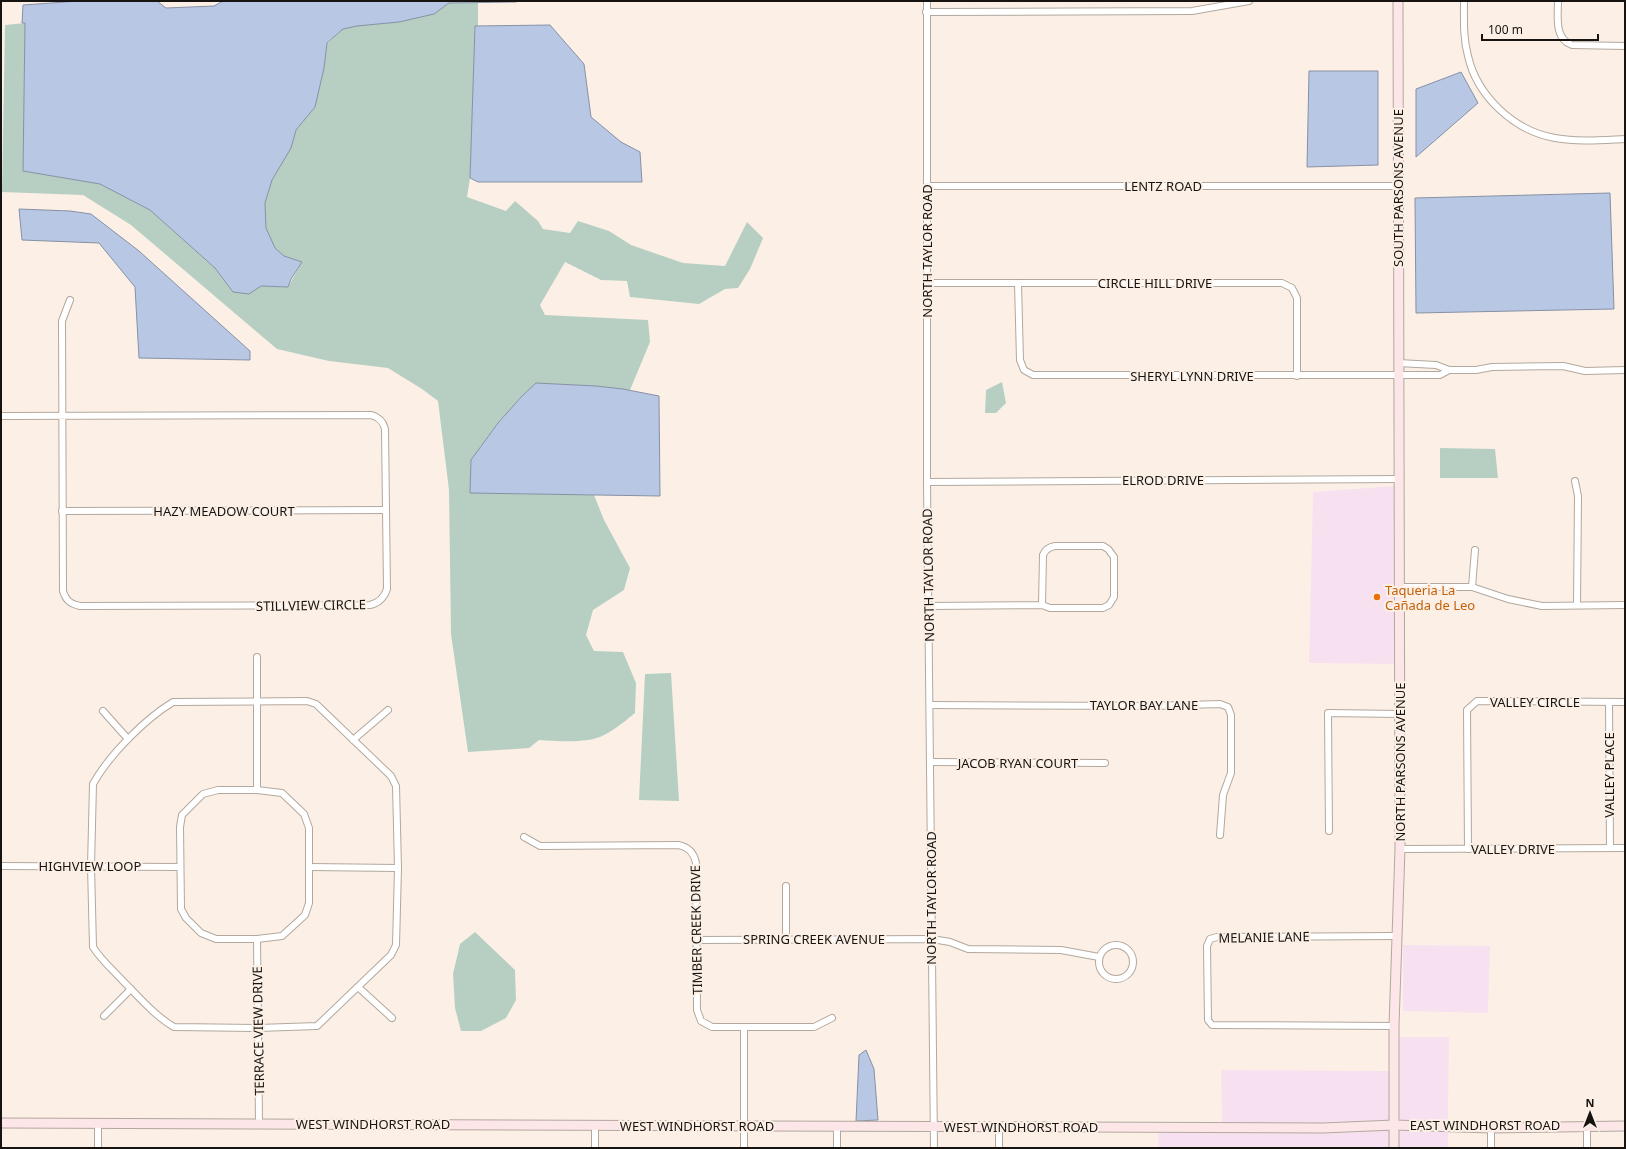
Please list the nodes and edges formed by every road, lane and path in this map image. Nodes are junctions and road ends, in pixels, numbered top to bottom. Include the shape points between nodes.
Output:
1 (926, 1) edge
2 (1249, 1) edge
3 (1398, 1) edge
4 (1464, 1) edge
5 (1558, 1) edge
6 (926, 12) junction
7 (1625, 46) edge
8 (1625, 139) edge
9 (927, 186) junction
10 (1398, 186) junction
11 (927, 283) junction
12 (1018, 283) junction
13 (70, 300) dead end
14 (1398, 363) junction
15 (1449, 370) junction
16 (1625, 370) edge
17 (1398, 375) junction
18 (1297, 376) junction
19 (1, 416) edge
20 (62, 416) junction
21 (1399, 479) junction
22 (1575, 481) dead end
23 (927, 482) junction
24 (386, 510) junction
25 (62, 512) junction
26 (1475, 550) dead end
27 (1400, 587) junction
28 (1472, 587) junction
29 (1042, 605) junction
30 (1577, 605) junction
31 (1625, 605) edge
32 (929, 606) junction
33 (257, 657) dead end
34 (257, 701) junction
35 (1609, 702) junction
36 (1625, 702) edge
37 (930, 704) junction
38 (388, 710) dead end
39 (102, 711) dead end
40 (1400, 714) junction
41 (128, 739) junction
42 (353, 740) junction
43 (930, 762) junction
44 (1105, 763) dead end
45 (257, 790) junction
46 (1328, 831) dead end
47 (1220, 835) dead end
48 (524, 837) dead end
49 (1610, 848) junction
50 (1625, 848) edge
51 (1400, 849) junction
52 (1468, 849) junction
53 (1, 866) edge
54 (91, 866) junction
55 (180, 867) junction
56 (309, 867) junction
57 (398, 868) junction
58 (786, 886) dead end
59 (1397, 936) junction
60 (257, 939) junction
61 (932, 939) junction
62 (696, 940) junction
63 (786, 940) junction
64 (1099, 958) junction
65 (358, 987) junction
66 (131, 989) junction
67 (104, 1016) dead end
68 (392, 1018) dead end
69 (832, 1018) dead end
70 (1394, 1026) junction
71 (258, 1028) junction
72 (744, 1028) junction
73 (1, 1123) edge
74 (98, 1124) junction
75 (259, 1124) junction
76 (1394, 1125) junction
77 (595, 1126) junction
78 (744, 1126) junction
79 (838, 1126) junction
80 (1587, 1126) junction
81 (1625, 1126) edge
82 (934, 1127) junction
83 (999, 1127) junction
84 (1491, 1128) junction
85 (98, 1148) edge
86 (595, 1148) edge
87 (744, 1148) edge
88 (838, 1148) edge
89 (934, 1148) edge
90 (999, 1148) edge
91 (1394, 1148) edge
92 (1491, 1148) edge
93 (1587, 1148) edge

1 - 6 street, NORTH TAYLOR ROAD
2 - 6 street via 1192,11
3 - 10 street, SOUTH PARSONS AVENUE
4 - 8 street via 1464,39 1468,58 1482,88 1504,114 1534,132 1553,138
5 - 7 street via 1560,35 1567,44
6 - 9 street, NORTH TAYLOR ROAD
9 - 10 street, LENTZ ROAD
9 - 11 street, NORTH TAYLOR ROAD
10 - 14 street, SOUTH PARSONS AVENUE
11 - 12 street, CIRCLE HILL DRIVE
11 - 23 street, NORTH TAYLOR ROAD
12 - 18 street, SHERYL LYNN DRIVE via 1020,360 1024,370 1033,376
12 - 18 street, CIRCLE HILL DRIVE via 1287,284 1297,298
13 - 20 street via 62,321
14 - 15 street, SHERYL LYNN DRIVE via 1436,364
14 - 17 street, SOUTH PARSONS AVENUE
15 - 16 street, SHERYL LYNN DRIVE via 1563,366 1585,371
15 - 17 street, SHERYL LYNN DRIVE via 1440,375
17 - 18 street, SHERYL LYNN DRIVE
17 - 21 street, NORTH PARSONS AVENUE
19 - 20 street, STILLVIEW CIRCLE
20 - 24 street, STILLVIEW CIRCLE via 376,416 384,424 385,429
20 - 25 street, STILLVIEW CIRCLE
21 - 23 street, ELROD DRIVE
21 - 27 street, NORTH PARSONS AVENUE
22 - 30 street via 1578,496
23 - 32 street, NORTH TAYLOR ROAD
24 - 25 street, HAZY MEADOW COURT
24 - 25 street, STILLVIEW CIRCLE via 387,589 382,600 370,605 72,604 63,591
26 - 28 street
27 - 28 street
27 - 40 street, NORTH PARSONS AVENUE
28 - 30 street via 1523,603 1542,606
29 - 29 street via 1050,608 1103,608 1109,605 1114,597 1114,557 1111,552 1103,546 1050,547 1043,556
29 - 32 street
30 - 31 street
32 - 37 street, NORTH TAYLOR ROAD
33 - 34 street
34 - 41 street via 174,702
34 - 42 street via 307,701 316,704
34 - 45 street
35 - 36 street, VALLEY CIRCLE
35 - 49 street, VALLEY PLACE
35 - 52 street, VALLEY CIRCLE via 1477,701 1467,710
37 - 43 street, NORTH TAYLOR ROAD
37 - 47 street, TAYLOR BAY LANE via 1220,704 1228,707 1231,715 1230,773 1223,795
38 - 42 street
39 - 41 street
40 - 46 street via 1328,713
40 - 51 street, NORTH PARSONS AVENUE
41 - 54 street via 99,773 93,784
42 - 57 street via 391,776 396,786
43 - 44 street, JACOB RYAN COURT
43 - 61 street, NORTH TAYLOR ROAD
45 - 55 street via 218,790 203,794 182,815
45 - 56 street via 282,793 304,814 309,828
48 - 62 street, TIMBER CREEK DRIVE via 540,846 685,846 691,850 696,863
49 - 50 street, VALLEY DRIVE
49 - 52 street, VALLEY DRIVE
51 - 52 street, VALLEY DRIVE
51 - 59 street, NORTH PARSONS AVENUE
53 - 54 street, HIGHVIEW LOOP
54 - 55 street, HIGHVIEW LOOP
54 - 66 street via 93,946 98,955
55 - 60 street via 181,909 201,933 216,940
56 - 57 street
56 - 60 street via 309,903 305,915 282,936
57 - 65 street via 396,945 391,955
58 - 63 street
59 - 70 street, NORTH PARSONS AVENUE
59 - 70 street, MELANIE LANE via 1217,937 1210,939 1207,946 1207,1015 1212,1025
60 - 71 street, TERRACE VIEW DRIVE
61 - 63 street, SPRING CREEK AVENUE
61 - 64 street, SPRING CREEK AVENUE via 968,949 1061,950
61 - 82 street, NORTH TAYLOR ROAD
62 - 63 street, SPRING CREEK AVENUE
62 - 72 street, TIMBER CREEK DRIVE via 698,1016 706,1025 712,1027
64 - 64 street via 1100,968 1112,979 1123,978 1133,965 1128,949 1117,945 1106,948
65 - 68 street
65 - 71 street via 317,1026
66 - 67 street
66 - 71 street via 163,1021 174,1027
69 - 72 street, TIMBER CREEK DRIVE via 814,1027
70 - 76 street, NORTH PARSONS AVENUE
71 - 75 street, TERRACE VIEW DRIVE
72 - 78 street
73 - 74 street, WEST WINDHORST ROAD
74 - 75 street, WEST WINDHORST ROAD
74 - 85 street
75 - 77 street, WEST WINDHORST ROAD
76 - 83 street, WEST WINDHORST ROAD via 1338,1128
76 - 84 street, EAST WINDHORST ROAD
76 - 91 street, NORTH PARSONS AVENUE
77 - 78 street, WEST WINDHORST ROAD
77 - 86 street
78 - 79 street, WEST WINDHORST ROAD
78 - 87 street
79 - 82 street, WEST WINDHORST ROAD
79 - 88 street
80 - 81 street, EAST WINDHORST ROAD
80 - 84 street, EAST WINDHORST ROAD
80 - 93 street
82 - 83 street, WEST WINDHORST ROAD
82 - 89 street, NORTH TAYLOR ROAD
83 - 90 street
84 - 92 street

